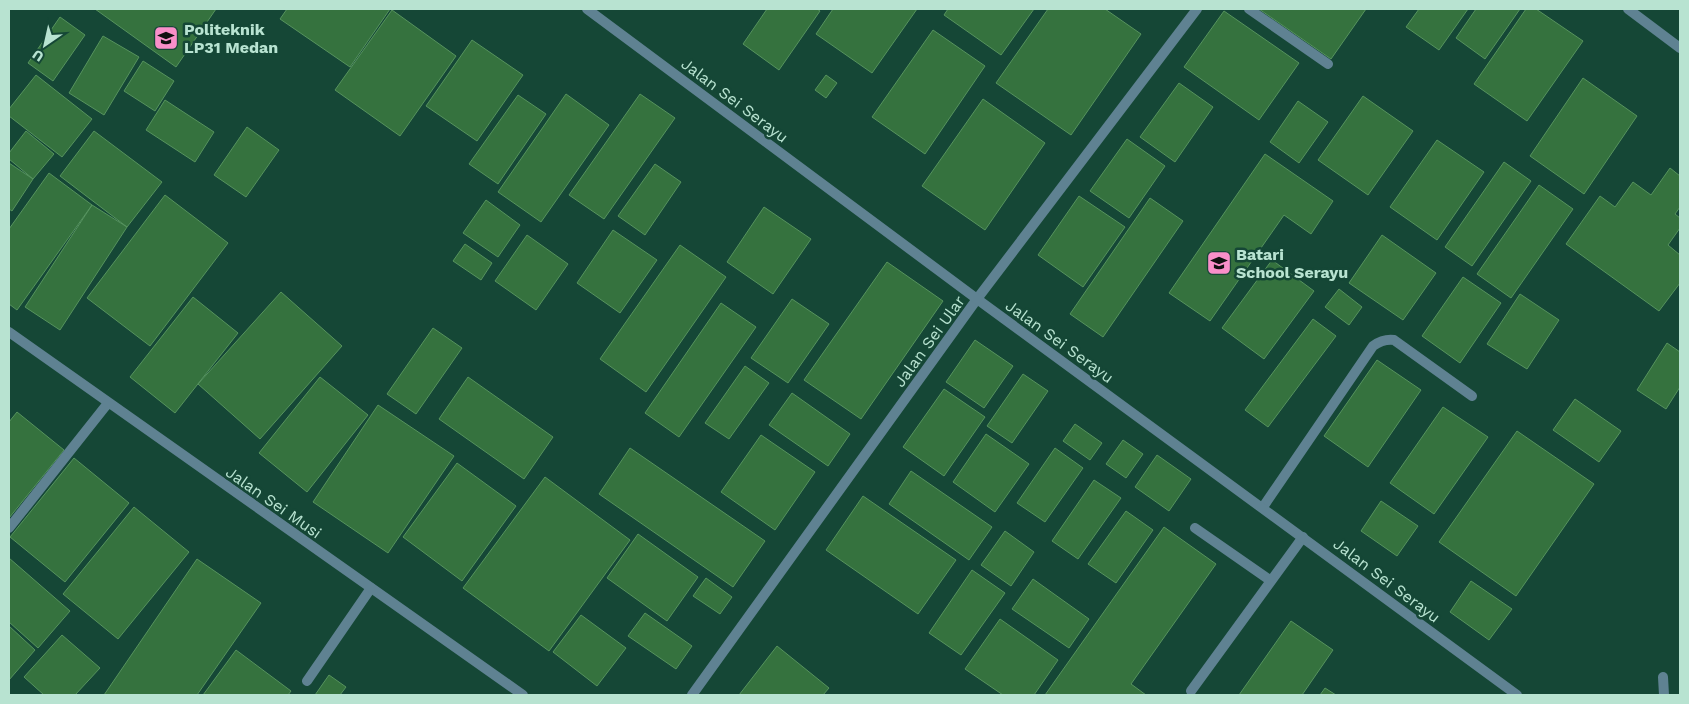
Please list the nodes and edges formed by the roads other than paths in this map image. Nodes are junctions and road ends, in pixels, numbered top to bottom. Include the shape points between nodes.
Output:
1 (587, 9) edge
2 (1197, 9) edge
3 (1249, 9) edge
4 (1628, 9) edge
5 (1680, 48) edge
6 (1328, 64) dead end
7 (977, 299) junction
8 (9, 332) edge
9 (1472, 396) dead end
10 (108, 403) junction
11 (1262, 507) junction
12 (9, 528) edge
13 (1194, 528) dead end
14 (1303, 537) junction
15 (1271, 581) junction
16 (371, 588) junction
17 (1663, 677) dead end
18 (306, 680) dead end
19 (1191, 692) dead end
20 (523, 695) edge
21 (692, 695) edge
22 (1517, 695) edge
23 (1664, 695) edge

1 - 7 street, Jalan Sei Serayu
2 - 7 street, Jalan Sei Ular
3 - 6 street
4 - 5 street
7 - 11 street, Jalan Sei Serayu
7 - 21 street, Jalan Sei Ular
8 - 10 street, Jalan Sei Musi
9 - 11 street via 1394,340 1379,342 1373,346
10 - 12 street
10 - 16 street, Jalan Sei Musi
11 - 14 street, Jalan Sei Serayu
13 - 15 street
14 - 15 street
14 - 22 street, Jalan Sei Serayu
15 - 19 street
16 - 18 street
16 - 20 street, Jalan Sei Musi
17 - 23 street

